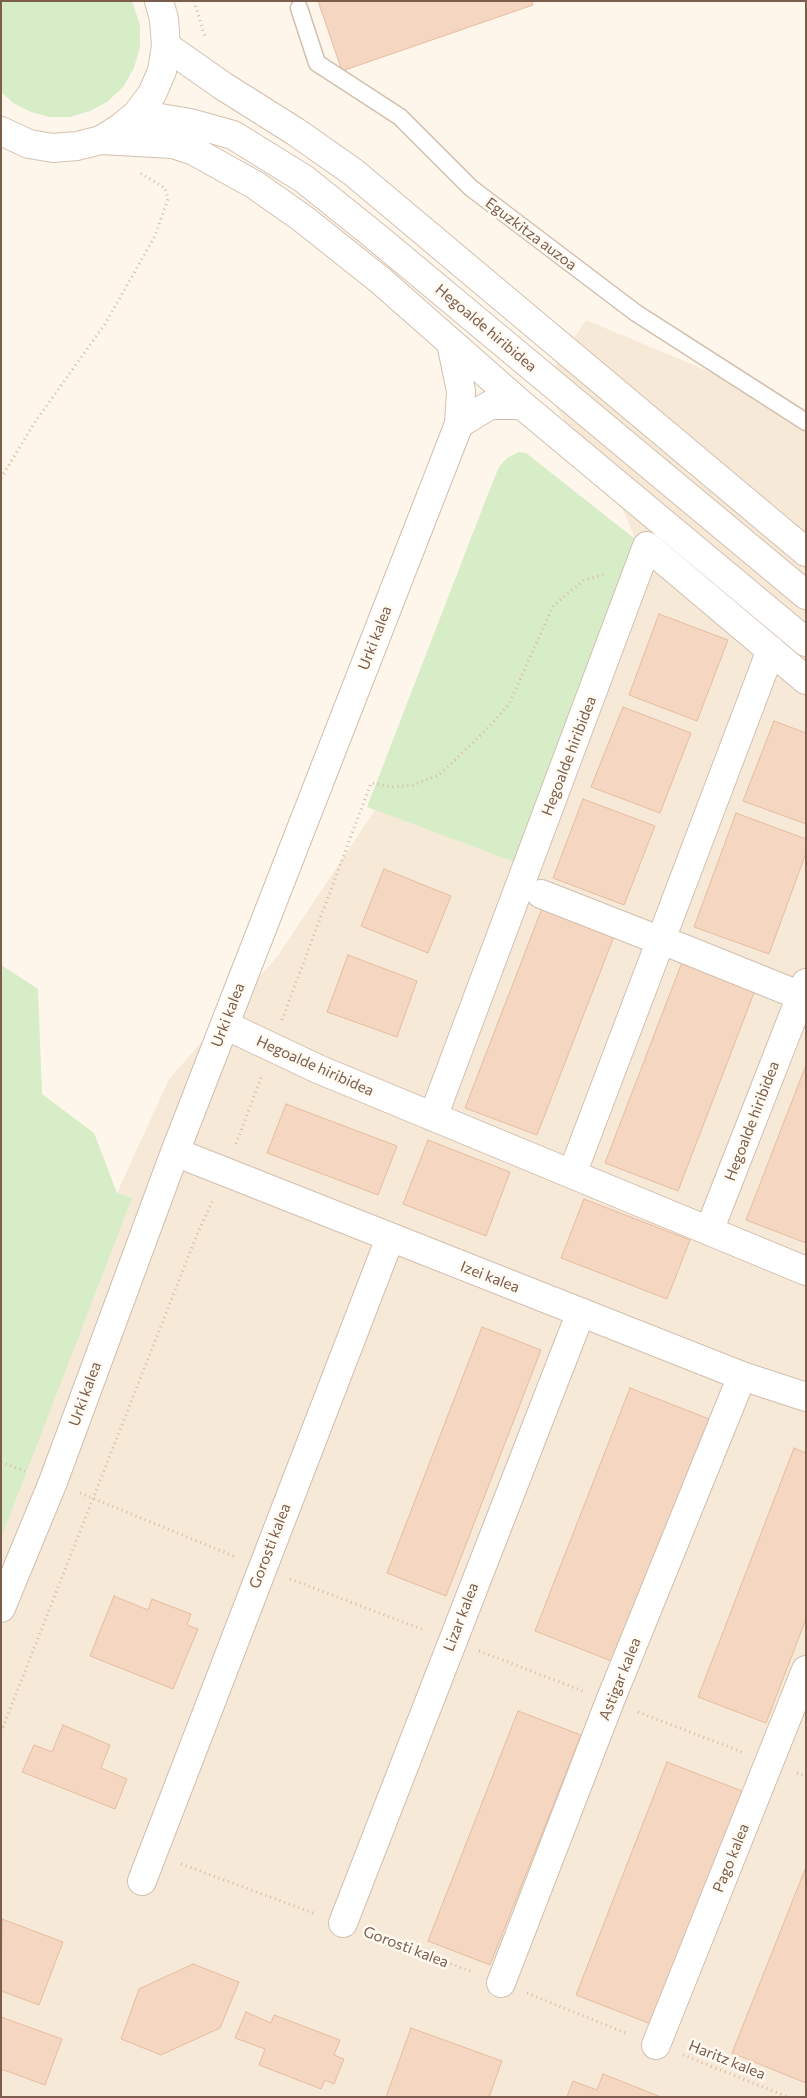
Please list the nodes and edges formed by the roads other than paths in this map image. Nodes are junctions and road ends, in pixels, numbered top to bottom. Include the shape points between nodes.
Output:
1 (159, 1) edge
2 (299, 8) dead end
3 (166, 46) junction
4 (137, 114) junction
5 (1, 131) edge
6 (101, 140) junction
7 (451, 343) junction
8 (522, 405) junction
9 (806, 422) edge
10 (458, 424) junction
11 (806, 552) edge
12 (806, 595) edge
13 (806, 642) edge
14 (771, 650) junction
15 (806, 680) edge
16 (541, 894) dead end
17 (669, 943) junction
18 (803, 989) edge
19 (225, 1025) junction
20 (433, 1117) junction
21 (175, 1152) junction
22 (572, 1174) junction
23 (709, 1231) junction
24 (390, 1238) junction
25 (806, 1271) edge
26 (581, 1312) junction
27 (742, 1376) junction
28 (806, 1397) edge
29 (1, 1608) edge
30 (806, 1670) edge
31 (142, 1881) dead end
32 (343, 1924) road end
33 (501, 1983) road end
34 (656, 2045) road end

1 - 3 street
2 - 9 lane, Eguzkitza auzoa via 317,63 400,117 471,188 636,313
3 - 4 street via 156,86
3 - 11 street via 352,172
4 - 6 street
4 - 12 street, Hegoalde hiribidea via 190,123 233,135 304,179
5 - 6 street via 30,144 53,148
6 - 7 street via 174,144 194,151 255,185 373,274
7 - 8 street
7 - 10 street, Urki kalea via 461,391
8 - 10 street via 490,405
8 - 13 street
10 - 19 street, Urki kalea
14 - 15 street, Hegoalde hiribidea
14 - 17 street
14 - 20 street, Hegoalde hiribidea via 647,546
16 - 17 street
17 - 18 street
17 - 22 street
18 - 23 street, Hegoalde hiribidea
19 - 20 street, Hegoalde hiribidea via 318,1069
19 - 21 street, Urki kalea
20 - 22 street, Hegoalde hiribidea
21 - 24 street, Izei kalea
21 - 29 street, Urki kalea via 52,1482
22 - 23 street, Hegoalde hiribidea
23 - 25 street, Hegoalde hiribidea
24 - 26 street, Izei kalea
24 - 31 street, Gorosti kalea
26 - 27 street, Izei kalea
26 - 32 street, Lizar kalea
27 - 28 street, Izei kalea
27 - 33 street, Astigar kalea via 610,1701
30 - 34 street, Pago kalea

